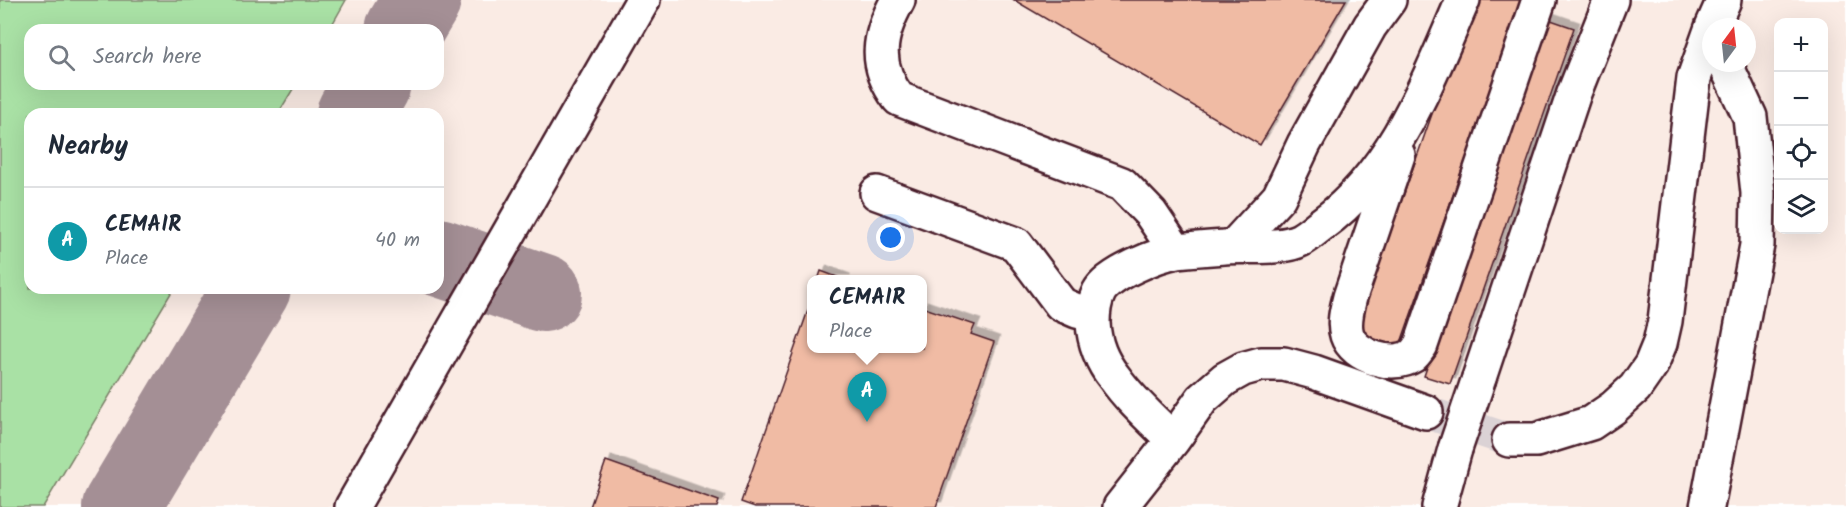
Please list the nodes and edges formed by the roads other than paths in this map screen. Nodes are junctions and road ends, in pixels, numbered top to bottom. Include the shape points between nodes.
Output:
1 (643, 0) edge
2 (898, 0) edge
3 (1389, 0) edge
4 (1463, 0) edge
5 (1539, 0) edge
6 (1611, 0) edge
7 (1724, 0) edge
8 (1716, 18) edge
9 (1702, 56) edge
10 (1729, 72) edge
11 (1403, 128) junction
12 (877, 194) dead end
13 (1234, 246) junction
14 (1176, 251) junction
15 (1093, 315) junction
16 (1426, 412) tunnel mouth
17 (1173, 440) junction
18 (1509, 440) tunnel mouth
19 (352, 507) edge
20 (1120, 507) edge
21 (1439, 507) edge
22 (1707, 507) edge

1 - 19 lane
2 - 14 lane via 883,32 881,51 888,85 899,99 1122,184 1151,214
3 - 13 lane via 1304,144 1279,197
4 - 11 lane
5 - 11 lane via 1421,345 1411,357 1390,360 1366,354 1351,344 1345,319 1394,170
6 - 21 lane, bridge via 1574,93
7 - 8 lane
9 - 18 lane via 1694,78 1665,321 1651,365 1635,388 1591,423 1536,440
10 - 22 lane via 1750,117 1758,193 1757,245
11 - 13 lane via 1365,185 1334,216 1299,241
12 - 15 lane via 1016,244 1061,304
13 - 14 lane
14 - 15 lane via 1112,277 1099,291
15 - 17 lane via 1100,353 1113,377
16 - 17 lane via 1314,372 1284,364 1261,364 1226,379 1202,399
17 - 20 lane

